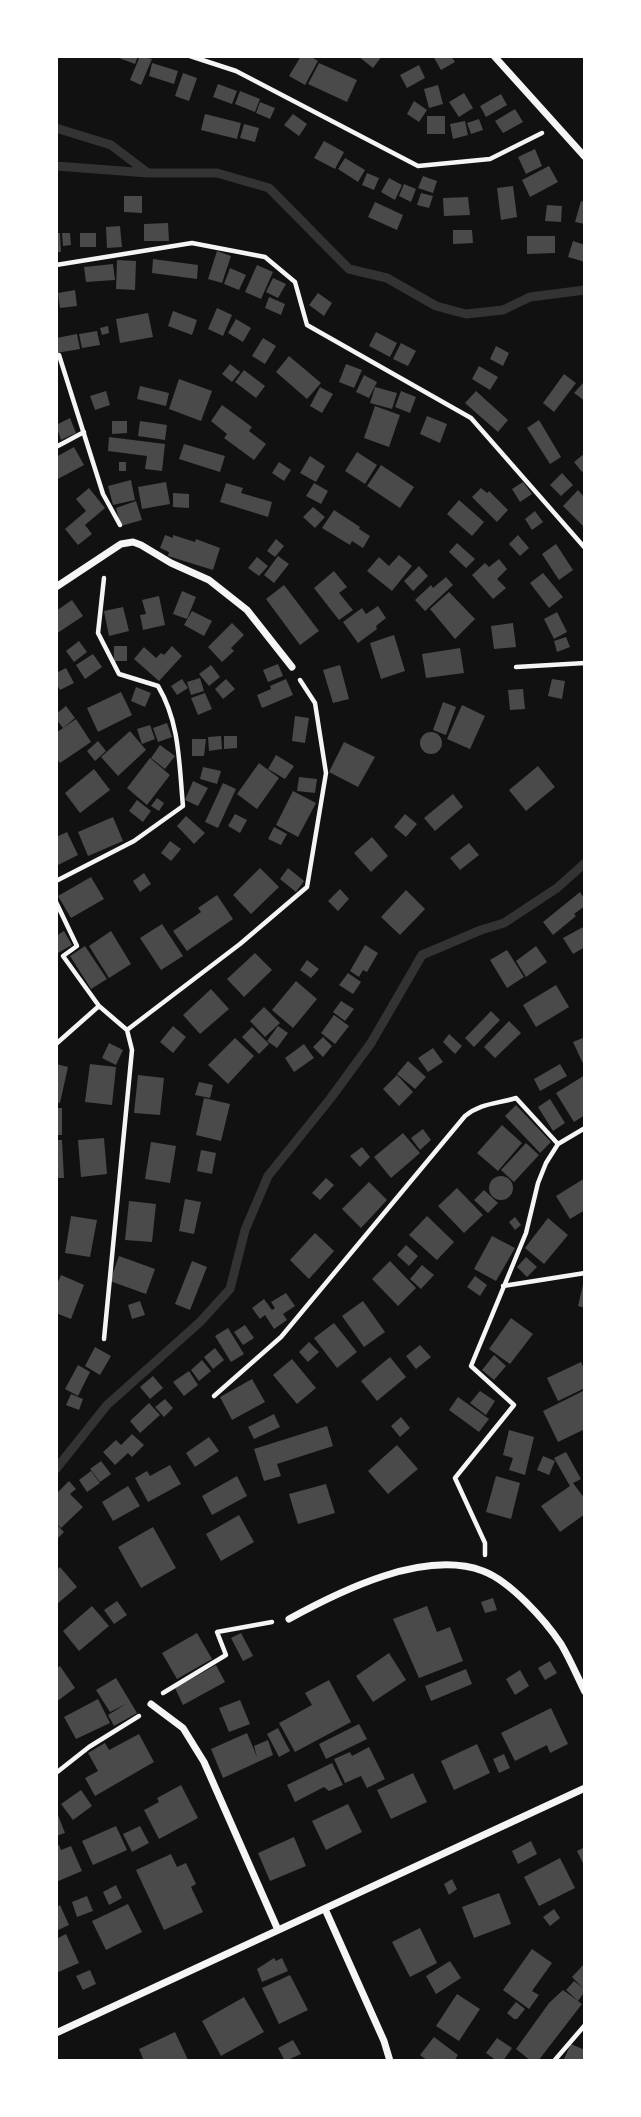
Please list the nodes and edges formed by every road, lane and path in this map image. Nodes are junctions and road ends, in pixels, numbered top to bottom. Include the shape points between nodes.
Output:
1 (190, 56) edge
2 (494, 56) edge
3 (556, 126) junction
4 (582, 155) edge
5 (56, 265) edge
6 (56, 355) edge
7 (84, 432) junction
8 (56, 447) edge
9 (128, 542) junction
10 (585, 548) edge
11 (107, 553) junction
12 (56, 587) edge
13 (585, 663) edge
14 (292, 667) joint
15 (516, 667) dead end
16 (56, 881) edge
17 (56, 902) edge
18 (99, 1006) junction
19 (127, 1030) junction
20 (56, 1044) edge
21 (585, 1128) edge
22 (558, 1144) junction
23 (585, 1273) edge
24 (502, 1286) junction
25 (104, 1339) dead end
26 (214, 1396) dead end
27 (485, 1572) junction
28 (289, 1619) joint
29 (585, 1692) edge
30 (151, 1704) junction
31 (56, 1773) edge
32 (585, 1788) edge
33 (325, 1909) junction
34 (278, 1930) junction
35 (585, 2025) edge
36 (56, 2033) edge
37 (390, 2061) edge
38 (554, 2061) edge

1 - 3 path via 236,71 418,166 490,159
2 - 3 street
3 - 4 street
5 - 10 path via 192,243 265,257 295,282 307,325 471,418
6 - 7 path
7 - 8 path
7 - 9 path via 103,494
9 - 11 street
9 - 14 street via 209,580 247,610
11 - 12 street
11 - 16 path via 98,633 119,674 158,686 169,705 183,806 134,841
13 - 15 path
14 - 19 path via 315,703 326,773 307,887
17 - 18 path via 77,946 63,956
18 - 19 path
18 - 20 path
19 - 25 path via 132,1050
21 - 22 path
22 - 24 path via 538,1183 526,1233
22 - 26 path via 516,1098 478,1105 281,1337
23 - 24 path
24 - 27 path via 471,1366 514,1405 455,1478 485,1543
27 - 28 street via 447,1565 411,1569 332,1596
27 - 29 street via 536,1612 561,1644
28 - 30 path via 216,1632 226,1655 167,1689
30 - 31 path
30 - 34 street via 191,1737
32 - 33 street
33 - 34 street
33 - 37 street
34 - 36 street
35 - 38 path

